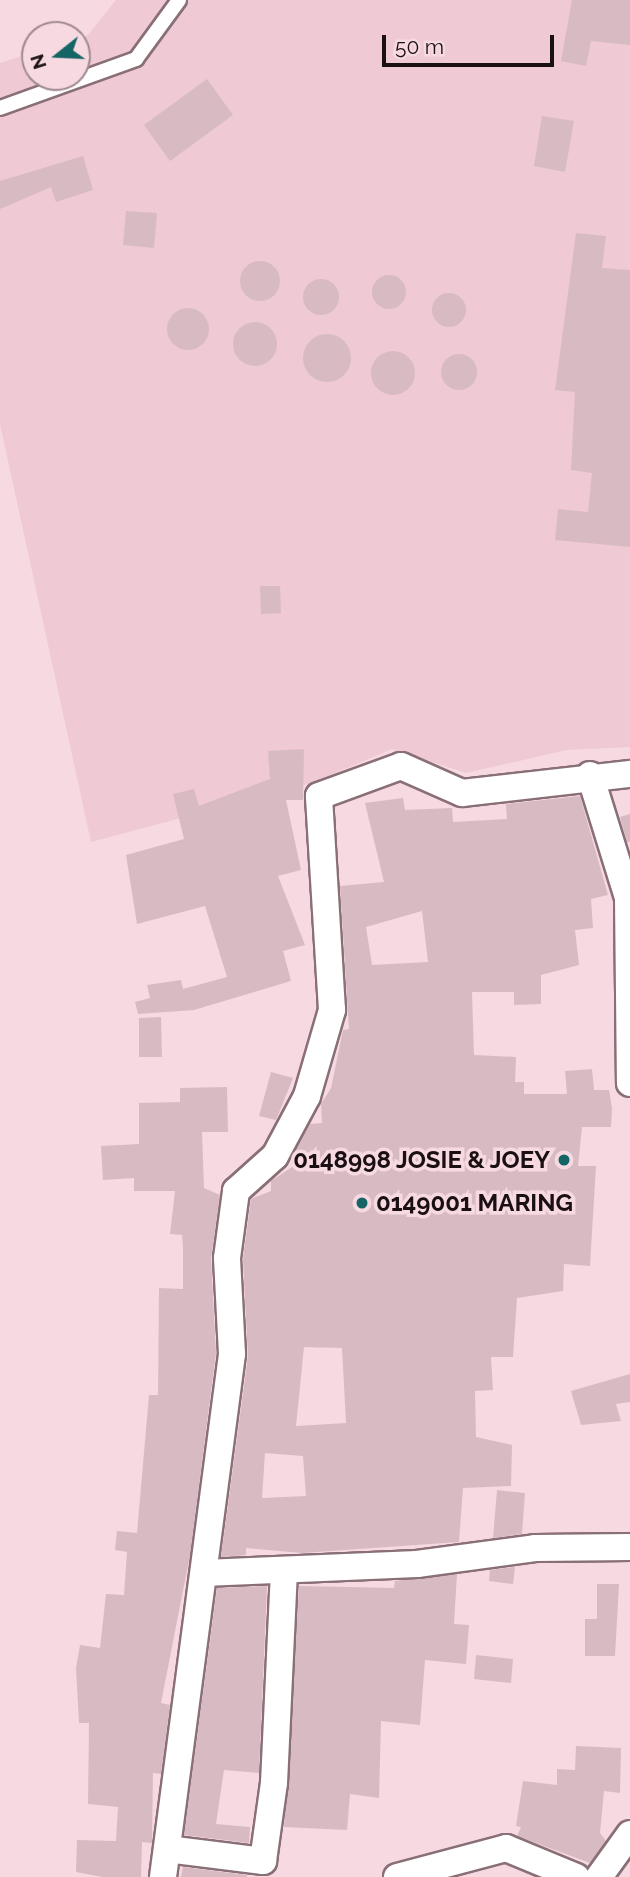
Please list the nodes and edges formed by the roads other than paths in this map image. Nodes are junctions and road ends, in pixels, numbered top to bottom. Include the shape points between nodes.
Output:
1 (178, 0) edge
2 (0, 108) edge
3 (630, 774) edge
4 (590, 775) junction
5 (630, 1083) edge
6 (630, 1547) edge
7 (284, 1570) junction
8 (204, 1573) junction
9 (630, 1834) edge
10 (167, 1849) junction
11 (163, 1877) edge
12 (397, 1877) edge
13 (576, 1877) edge
14 (599, 1877) edge

1 - 2 lane via 136,59
3 - 4 street
4 - 5 street via 628,898
4 - 8 street via 462,793 401,766 319,796 332,1010 301,1108 275,1156 236,1191 227,1258 232,1354
6 - 7 street via 536,1548 417,1564
7 - 8 street
7 - 10 street via 274,1783 263,1861
8 - 10 street
9 - 14 street
10 - 11 street
12 - 13 street via 506,1848

